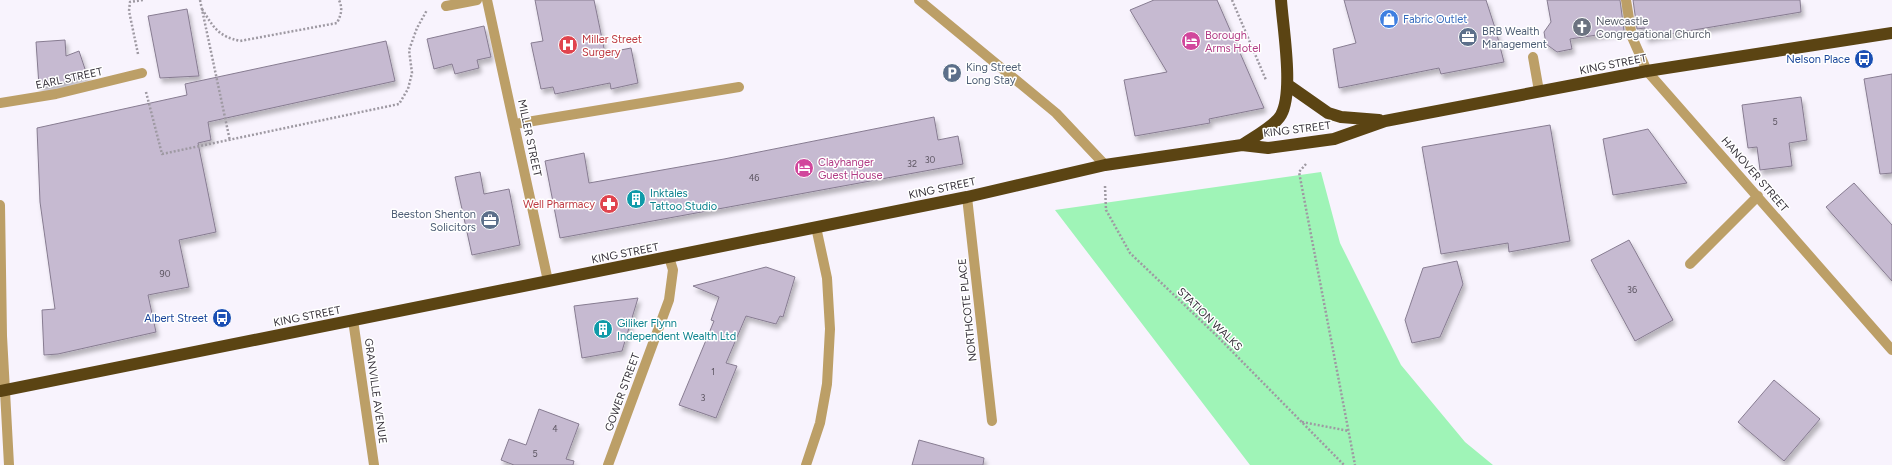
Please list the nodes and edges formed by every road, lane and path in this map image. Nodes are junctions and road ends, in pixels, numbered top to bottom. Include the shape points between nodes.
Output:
1 (143, 0) edge
2 (200, 0) edge
3 (339, 0) edge
4 (476, 0) edge
5 (487, 0) edge
6 (919, 0) edge
7 (1232, 0) edge
8 (1281, 0) edge
9 (1626, 0) edge
10 (446, 6) joint
11 (202, 9) junction
12 (1892, 33) edge
13 (1533, 57) dead end
14 (1647, 71) junction
15 (142, 73) junction
16 (1288, 85) junction
17 (739, 87) dead end
18 (1539, 91) junction
19 (0, 103) edge
20 (1281, 115) junction
21 (1384, 121) junction
22 (515, 124) junction
23 (230, 140) junction
24 (1316, 141) junction
25 (1242, 145) junction
26 (1105, 165) junction
27 (1758, 196) junction
28 (966, 197) junction
29 (0, 205) edge
30 (816, 227) junction
31 (669, 257) junction
32 (1690, 264) dead end
33 (548, 281) junction
34 (353, 320) junction
35 (1892, 350) edge
36 (3, 390) edge
37 (992, 421) dead end
38 (1301, 422) junction
39 (1349, 431) junction
40 (9, 465) edge
41 (374, 465) edge
42 (608, 465) edge
43 (806, 465) edge
44 (1344, 465) edge
45 (1355, 465) edge

1 - 15 path via 130,2 129,11
2 - 11 path
3 - 11 path via 341,15 336,23 240,41 226,38 214,27
4 - 10 street
5 - 22 street, MILLER STREET
6 - 26 street via 1056,114
7 - 20 path
8 - 16 highway
9 - 14 street, HANOVER STREET via 1632,37
10 - 23 path via 429,7 417,28 409,50 412,73 408,89 398,104
11 - 23 path
12 - 14 highway, KING STREET
13 - 18 street
14 - 18 highway, KING STREET
14 - 27 street, HANOVER STREET
15 - 19 street, EARL STREET via 56,94
15 - 23 path via 162,154
16 - 20 highway
16 - 21 highway via 1328,113 1341,117
17 - 22 street
18 - 21 highway, KING STREET
20 - 25 highway
21 - 24 highway, KING STREET via 1334,139
22 - 33 street, MILLER STREET
24 - 25 highway, KING STREET via 1268,148
24 - 39 path via 1318,150 1299,172
25 - 26 highway, KING STREET
26 - 28 highway, KING STREET
26 - 38 path, STATION WALKS via 1106,210 1130,252
27 - 32 street
27 - 35 street, HANOVER STREET
28 - 30 highway, KING STREET
28 - 37 street, NORTHCOTE PLACE
29 - 36 street
30 - 31 highway, KING STREET
30 - 43 street via 827,278 830,337 827,384 820,423
31 - 33 highway, KING STREET
31 - 42 street, GOWER STREET via 673,270 669,300
33 - 34 highway, KING STREET
34 - 36 highway, KING STREET
34 - 41 street, GRANVILLE AVENUE
36 - 40 street
38 - 39 path
38 - 44 path, STATION WALKS
39 - 45 path

